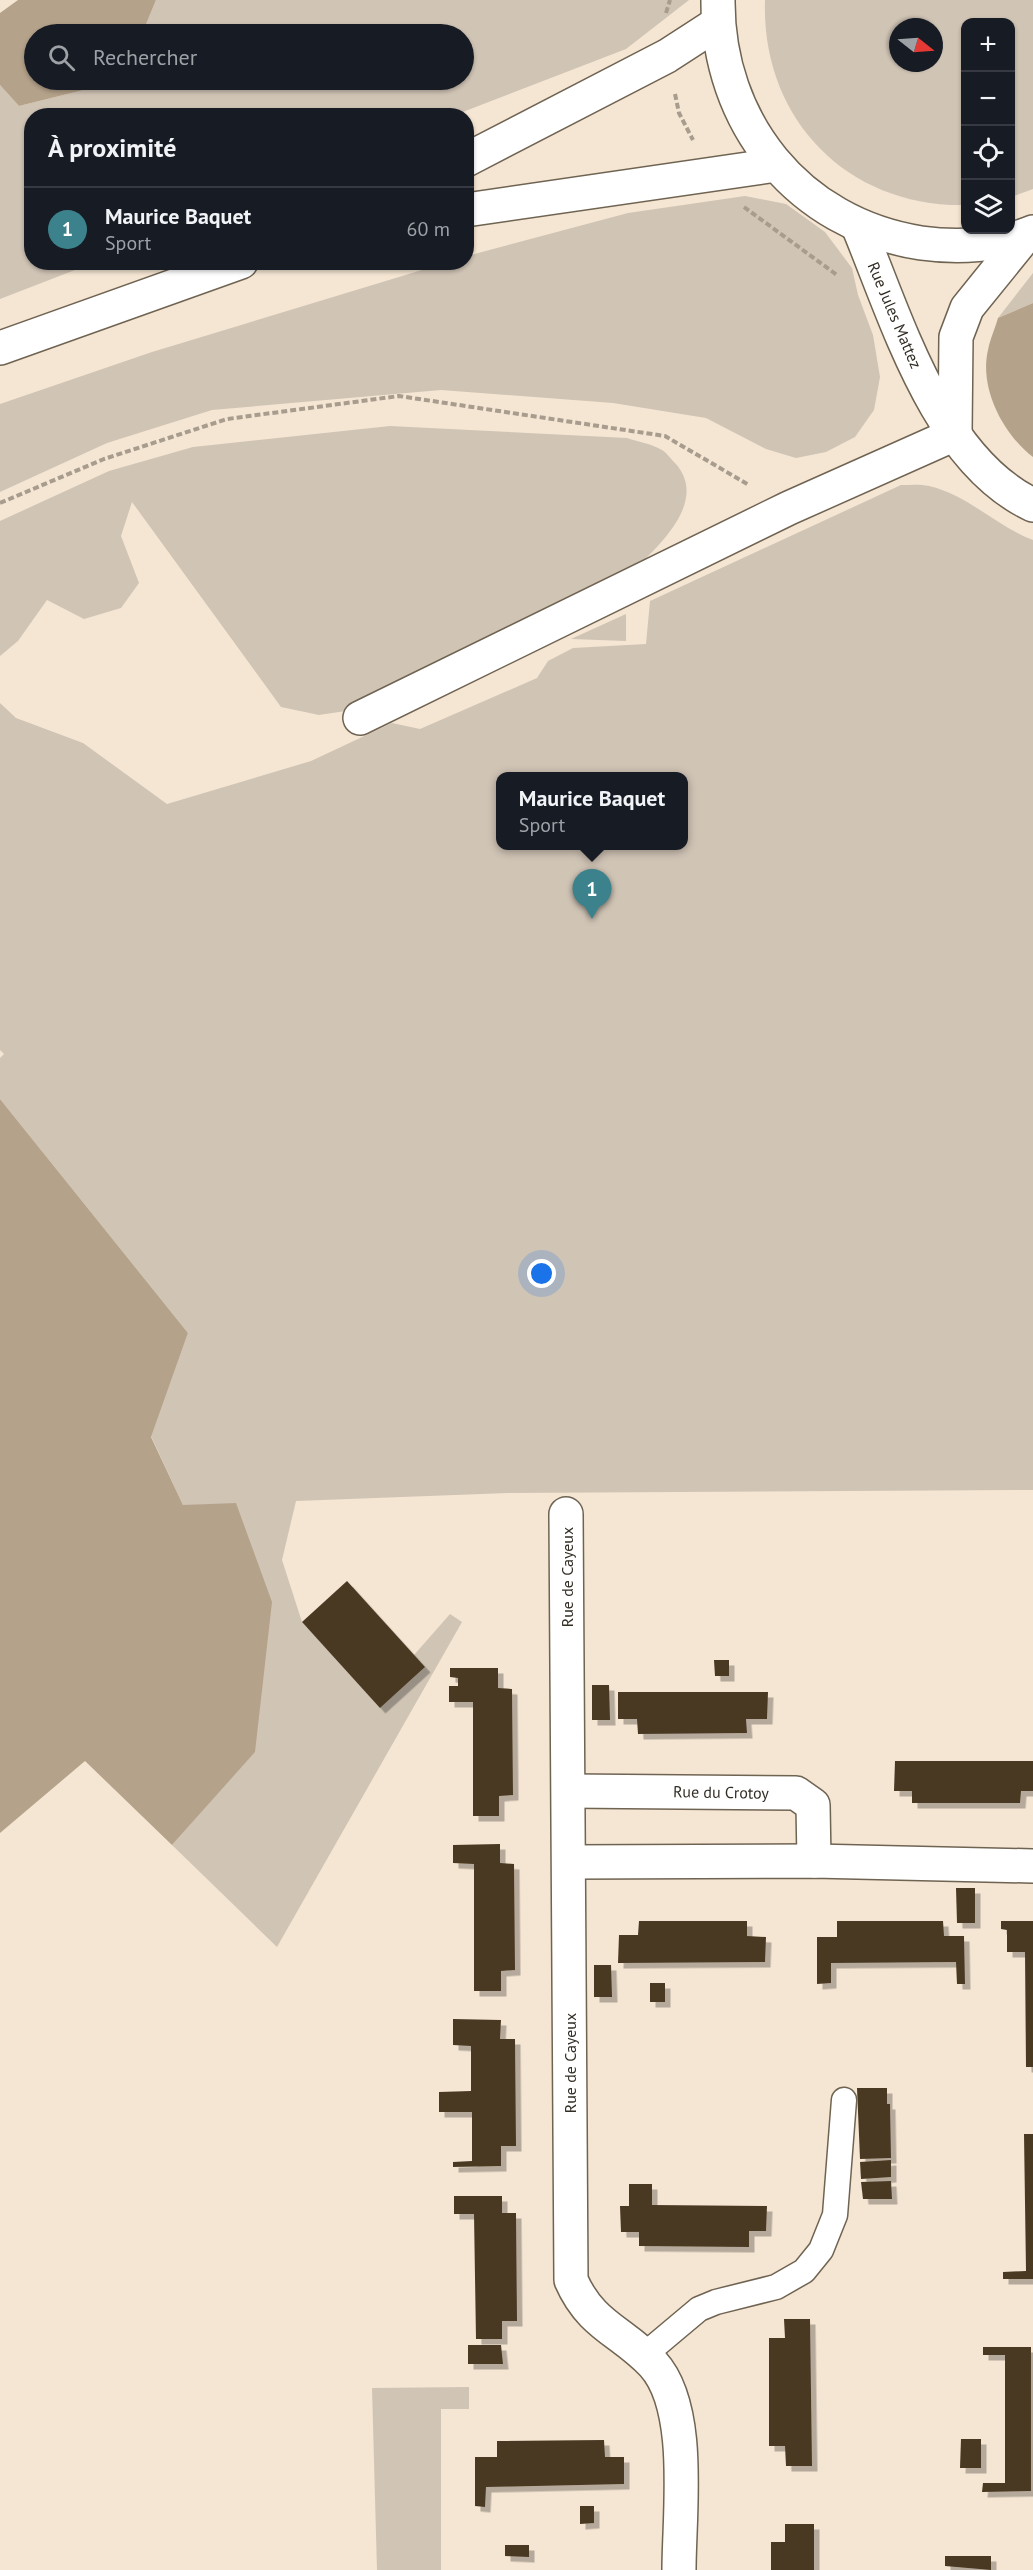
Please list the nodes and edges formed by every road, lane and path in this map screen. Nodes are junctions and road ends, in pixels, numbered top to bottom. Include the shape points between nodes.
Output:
1 (718, 11) edge
2 (667, 56) junction
3 (474, 156) edge
4 (776, 165) junction
5 (709, 173) junction
6 (474, 209) edge
7 (858, 226) junction
8 (1030, 233) edge
9 (219, 270) edge
10 (887, 296) junction
11 (0, 348) edge
12 (955, 434) junction
13 (0, 503) edge
14 (1033, 505) edge
15 (789, 508) junction
16 (360, 718) dead end
17 (566, 1514) dead end
18 (569, 1791) junction
19 (814, 1861) junction
20 (570, 1862) junction
21 (1033, 1866) edge
22 (844, 2100) dead end
23 (644, 2356) junction
24 (679, 2570) edge

1 - 2 street
1 - 4 street via 723,61 735,99 753,134
2 - 3 street
2 - 5 path via 680,113
4 - 5 street
4 - 7 street via 814,200
5 - 6 street
5 - 10 path via 752,215 807,256 856,287
7 - 8 street via 899,240 941,246 984,244
7 - 10 street, Rue Jules Mattez
8 - 12 street via 967,308 963,318 956,337
9 - 11 street
10 - 12 street, Rue Jules Mattez via 910,357
12 - 14 street, Rue Jules Mattez via 978,464 1016,497
12 - 15 street
13 - 15 path via 104,459 227,419 399,396 665,436
15 - 16 street
17 - 18 street, Rue de Cayeux
18 - 19 street, Rue du Crotoy via 796,1793 813,1805
18 - 20 street, Rue de Cayeux
19 - 20 street
19 - 21 street
20 - 23 street, Rue de Cayeux via 571,2280 592,2316
22 - 23 lane via 835,2215 821,2250 804,2271 776,2287 699,2309
23 - 24 street, Rue de Cayeux via 655,2366 667,2388 675,2406 680,2436

